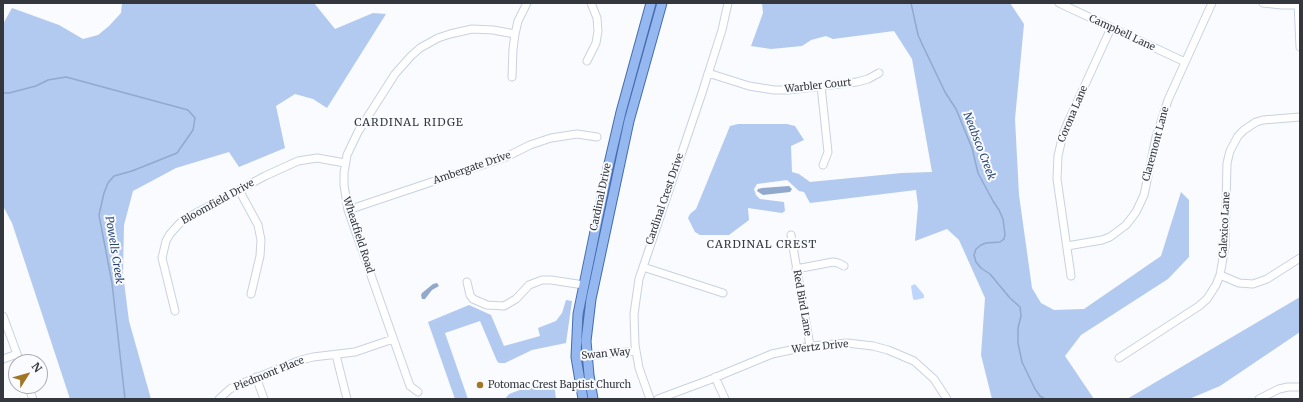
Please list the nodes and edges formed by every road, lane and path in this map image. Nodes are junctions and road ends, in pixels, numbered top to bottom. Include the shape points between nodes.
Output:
1 (527, 3) edge
2 (591, 3) edge
3 (651, 3) edge
4 (662, 3) edge
5 (728, 3) edge
6 (1060, 3) edge
7 (1212, 3) edge
8 (1263, 3) edge
9 (1299, 4) edge
10 (1111, 28) junction
11 (515, 34) junction
12 (1300, 47) edge
13 (587, 61) dead end
14 (1185, 62) junction
15 (708, 73) junction
16 (879, 73) dead end
17 (512, 78) dead end
18 (821, 86) junction
19 (1300, 117) edge
20 (597, 137) dead end
21 (345, 163) junction
22 (823, 165) dead end
23 (239, 190) junction
24 (348, 210) junction
25 (791, 236) dead end
26 (1067, 246) junction
27 (1300, 258) edge
28 (844, 266) dead end
29 (643, 267) junction
30 (796, 269) junction
31 (1220, 275) junction
32 (1071, 276) dead end
33 (467, 282) dead end
34 (584, 285) junction
35 (723, 293) dead end
36 (251, 294) dead end
37 (175, 311) dead end
38 (3, 316) edge
39 (393, 339) junction
40 (810, 346) junction
41 (636, 352) junction
42 (17, 354) edge
43 (336, 355) junction
44 (587, 356) junction
45 (576, 357) junction
46 (1119, 358) dead end
47 (256, 377) junction
48 (716, 377) junction
49 (1300, 387) edge
50 (418, 392) dead end
51 (219, 399) edge
52 (264, 399) edge
53 (347, 399) edge
54 (583, 399) edge
55 (593, 399) edge
56 (650, 399) edge
57 (658, 399) edge
58 (725, 399) edge
59 (947, 399) edge
60 (1259, 399) edge

1 - 11 street
2 - 13 street via 597,18 598,31 596,43
3 - 34 main road, Cardinal Drive via 621,112
4 - 44 main road, Cardinal Drive via 640,77 617,172 591,298
5 - 15 street, Cardinal Crest Drive
6 - 10 street, Campbell Lane
7 - 14 street, Claremont Lane
8 - 9 street via 1282,6
9 - 12 street
10 - 14 street, Campbell Lane
10 - 26 street, Corona Lane via 1068,122 1058,156 1056,179
11 - 17 street
11 - 21 street, Wheatfield Road via 472,29 438,38 420,48 395,74 358,132
14 - 26 street, Claremont Lane via 1162,118 1144,195 1136,212 1121,230 1110,237
15 - 18 street, Warbler Court via 762,89 788,90
15 - 29 street, Cardinal Crest Drive
16 - 18 street, Warbler Court via 857,82
18 - 22 street via 828,152
19 - 31 street, Calexico Lane via 1256,122 1244,130 1234,143 1227,163 1226,235
20 - 24 street, Ambergate Drive via 578,134 551,138 506,157
21 - 23 street, Bloomfield Drive via 317,158 298,161
21 - 24 street, Wheatfield Road via 344,185
23 - 36 street via 258,225 261,240
23 - 37 street, Bloomfield Drive via 185,219 170,234 164,249 163,263
24 - 39 street, Wheatfield Road
25 - 30 street, Red Bird Lane
26 - 32 street, Corona Lane
27 - 31 street via 1267,279 1253,284 1239,283
28 - 30 street via 833,262
29 - 35 street
29 - 41 street, Cardinal Crest Drive via 634,314
30 - 40 street, Red Bird Lane
31 - 46 street, Calexico Lane via 1211,293 1199,306
33 - 34 street via 473,299 487,305 504,306 516,299 529,285 542,280
34 - 45 main road, Cardinal Drive via 578,314
38 - 42 street
39 - 43 street, Piedmont Place via 355,352
39 - 50 street, Wheatfield Road via 410,386
40 - 48 street, Wertz Drive via 765,356
40 - 59 street, Wertz Drive via 857,344 898,353 914,361 927,372
41 - 44 street, Swan Way
41 - 56 street, Cardinal Crest Drive
43 - 47 street, Piedmont Place via 301,360
43 - 53 street
44 - 45 street, Swan Way
44 - 55 main road, Cardinal Drive
45 - 54 main road, Cardinal Drive
47 - 51 street, Piedmont Place via 230,389
47 - 52 street
48 - 57 street, Wertz Drive
48 - 58 street
49 - 60 street via 1280,389

